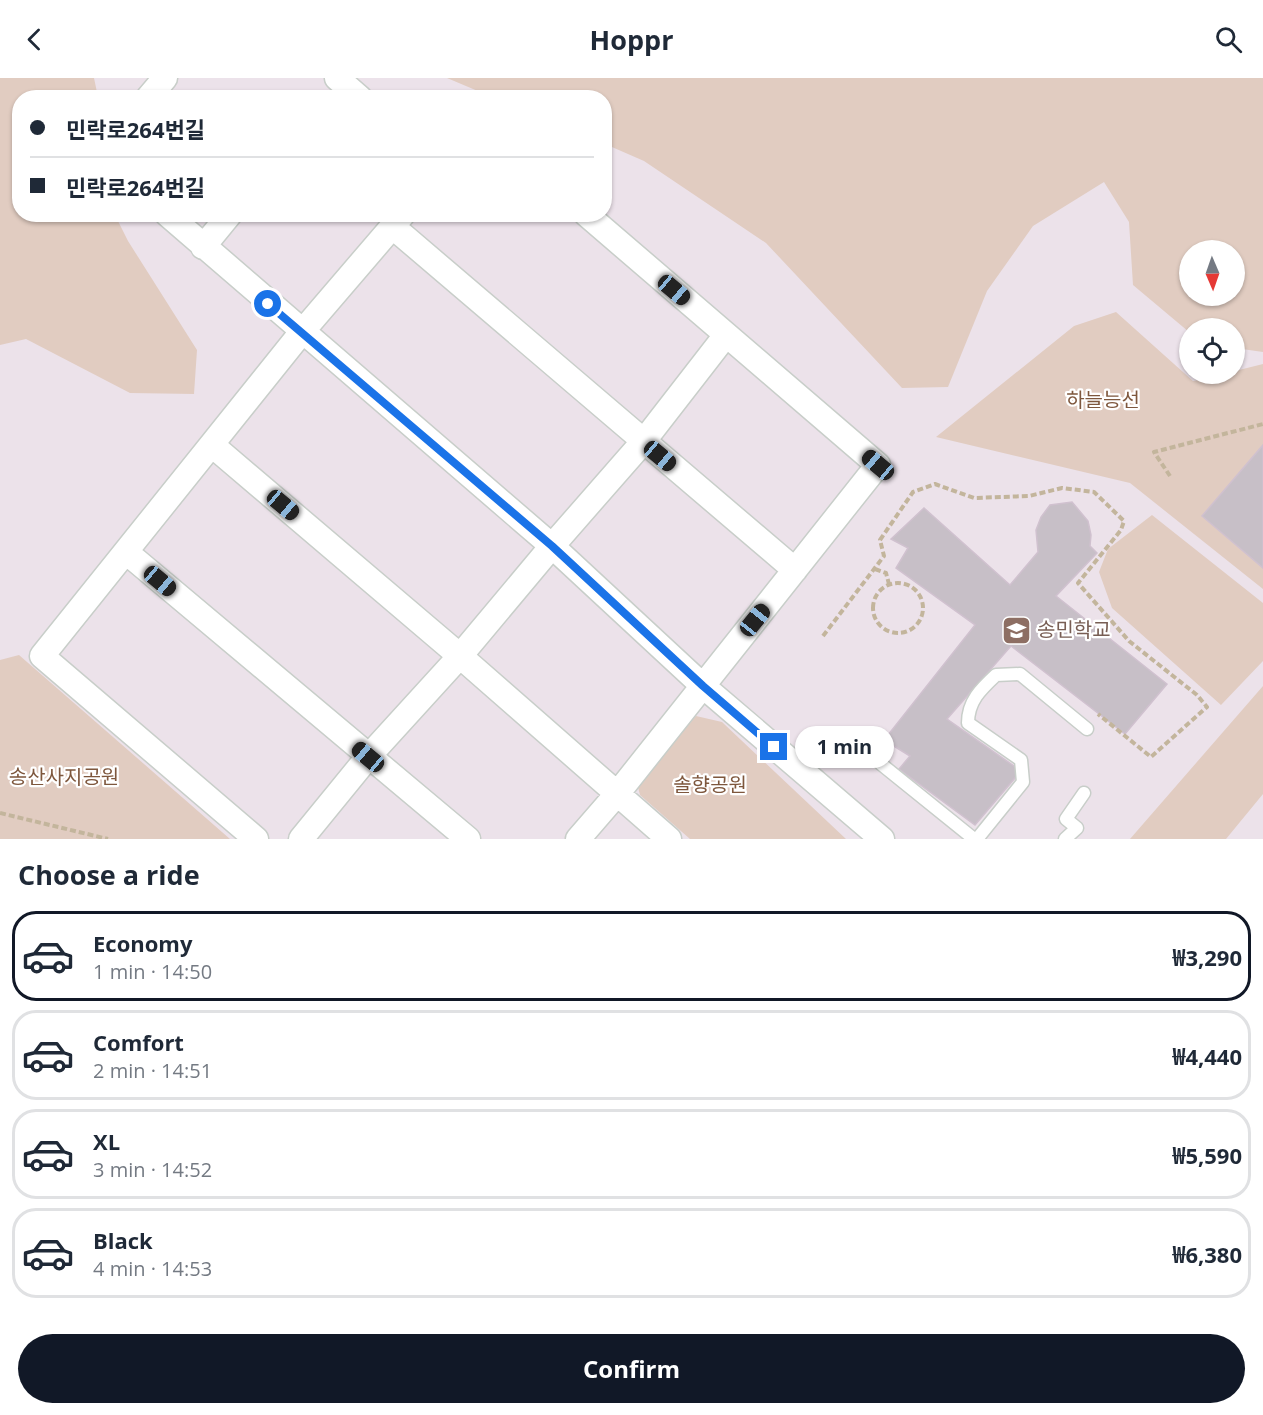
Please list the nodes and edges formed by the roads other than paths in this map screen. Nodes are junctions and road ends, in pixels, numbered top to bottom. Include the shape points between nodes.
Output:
1 (165, 78) edge
2 (155, 90) edge
3 (176, 222) edge
4 (223, 222) edge
5 (397, 222) edge
6 (399, 222) edge
7 (595, 222) edge
8 (203, 247) junction
9 (301, 333) junction
10 (726, 335) junction
11 (643, 442) junction
12 (212, 445) junction
13 (552, 546) junction
14 (126, 552) junction
15 (795, 570) junction
16 (460, 656) junction
17 (703, 686) junction
18 (1083, 726) road end
19 (368, 757) junction
20 (881, 764) dead end
21 (1083, 793) dead end
22 (617, 794) junction
23 (256, 839) edge
24 (301, 839) edge
25 (468, 839) edge
26 (578, 839) edge
27 (669, 839) edge
28 (882, 839) edge
29 (975, 839) edge
30 (1065, 839) edge

1 - 2 street
3 - 8 street
4 - 8 street
5 - 9 street
6 - 11 street
7 - 10 street
8 - 9 street
9 - 12 street
9 - 13 street
10 - 11 street
10 - 15 street via 878,465
11 - 13 street
11 - 15 street
12 - 14 street
12 - 16 street
13 - 16 street
13 - 17 street
14 - 19 street
14 - 23 street via 42,656
15 - 17 street
16 - 19 street
16 - 22 street
17 - 22 street
17 - 28 street
18 - 29 lane via 1020,674 996,675 977,692 968,712 968,723 1021,760 1023,782
19 - 24 street
19 - 25 street
20 - 29 lane
21 - 30 lane via 1066,819 1077,828
22 - 26 street
22 - 27 street

